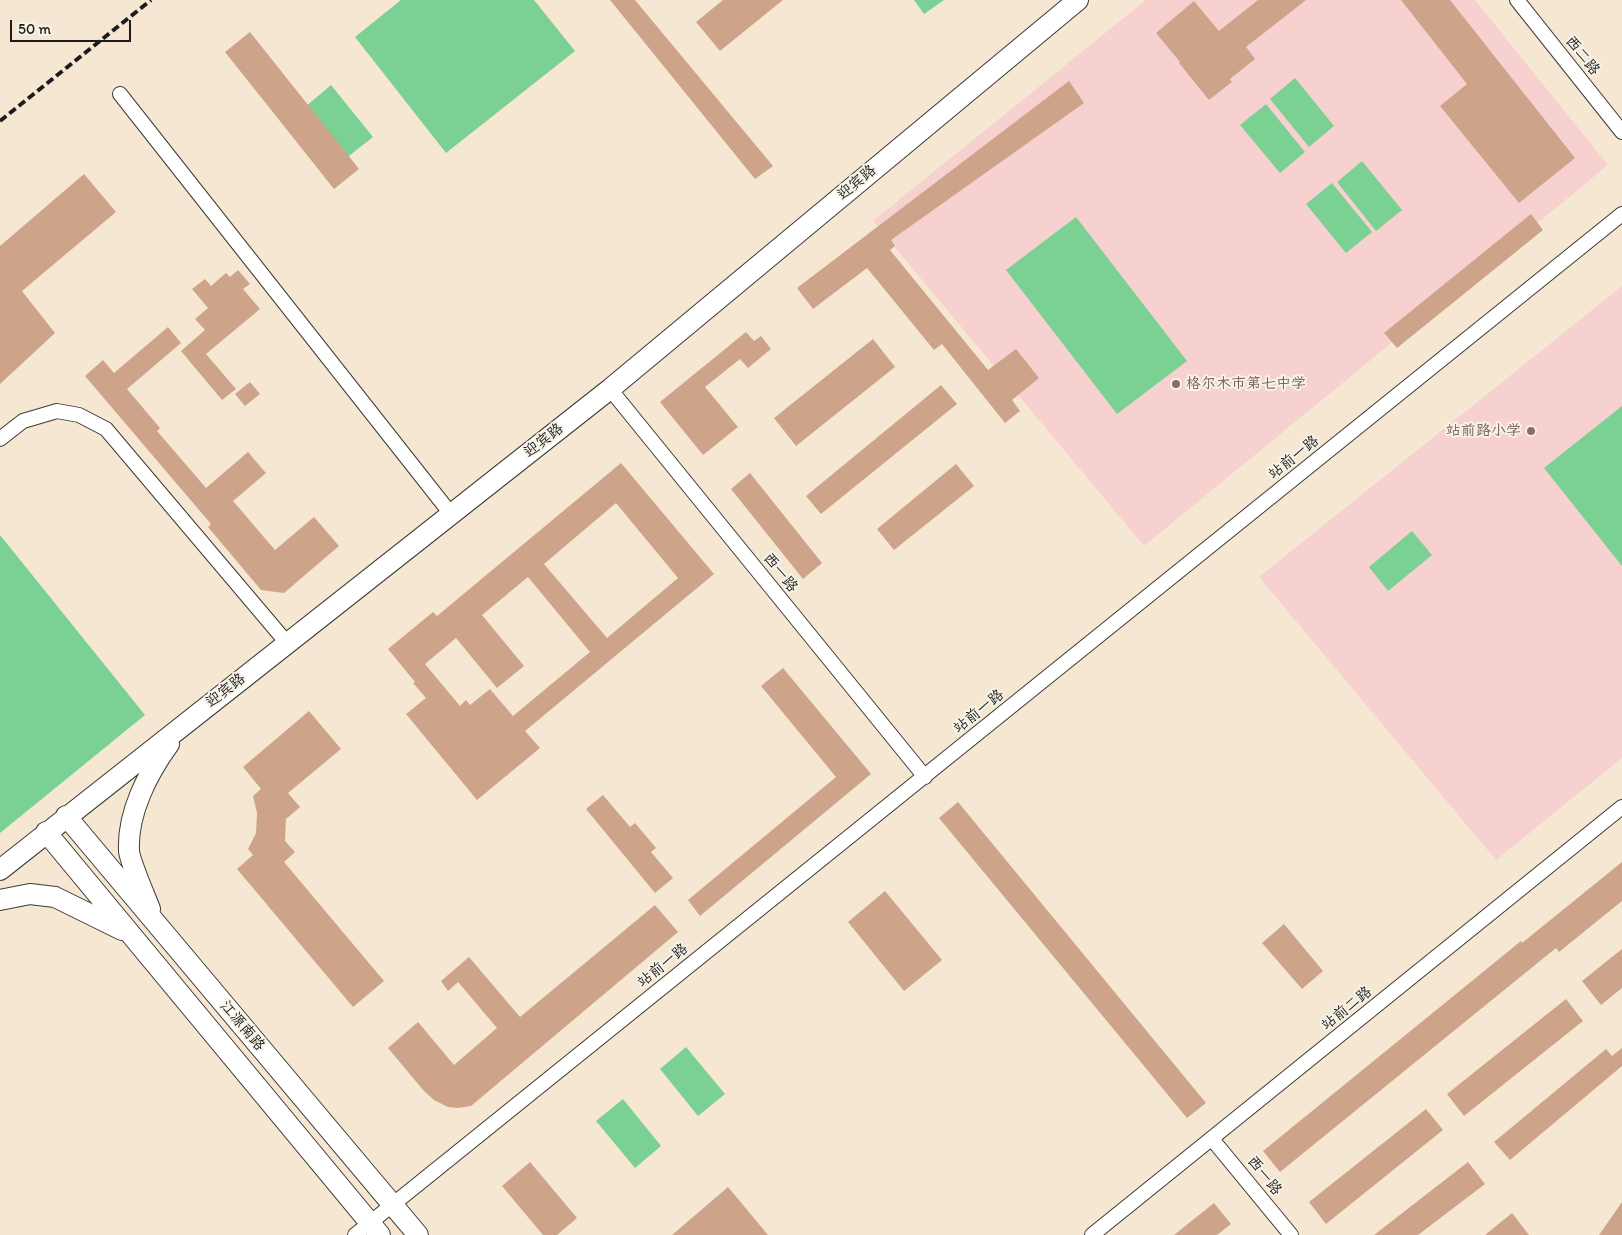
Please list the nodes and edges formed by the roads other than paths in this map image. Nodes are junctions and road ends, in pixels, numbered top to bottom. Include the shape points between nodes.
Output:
1 (1078, 0) edge
2 (1517, 0) edge
3 (120, 94) dead end
4 (1622, 132) edge
5 (1622, 214) edge
6 (610, 389) junction
7 (0, 439) edge
8 (451, 514) junction
9 (287, 643) junction
10 (184, 723) junction
11 (925, 777) junction
12 (1622, 807) edge
13 (66, 816) junction
14 (46, 832) junction
15 (0, 870) edge
16 (0, 900) edge
17 (155, 922) junction
18 (131, 935) junction
19 (1212, 1139) junction
20 (392, 1205) junction
21 (368, 1231) edge
22 (418, 1235) edge
23 (1092, 1235) edge
24 (1291, 1235) edge

1 - 6 main road, 迎宾路
2 - 4 street, 西二路
3 - 8 street
5 - 11 street, 站前一路
6 - 8 main road, 迎宾路
6 - 11 street, 西一路
7 - 9 street via 23,421 57,411 79,416 106,429
8 - 9 main road, 迎宾路
9 - 10 main road, 迎宾路
10 - 13 main road, 迎宾路
10 - 17 main road via 154,765 133,813 129,852
11 - 20 street, 站前一路
12 - 19 street, 站前二路
13 - 14 main road, 迎宾路
13 - 17 main road, 江源南路
14 - 15 main road, 迎宾路
14 - 18 main road, 江源南路
16 - 18 main road via 30,894 55,897
17 - 20 main road, 江源南路
18 - 21 main road, 江源南路
19 - 23 street, 站前二路
19 - 24 street, 西一路
20 - 21 street, 站前一路
20 - 22 main road, 江源南路

